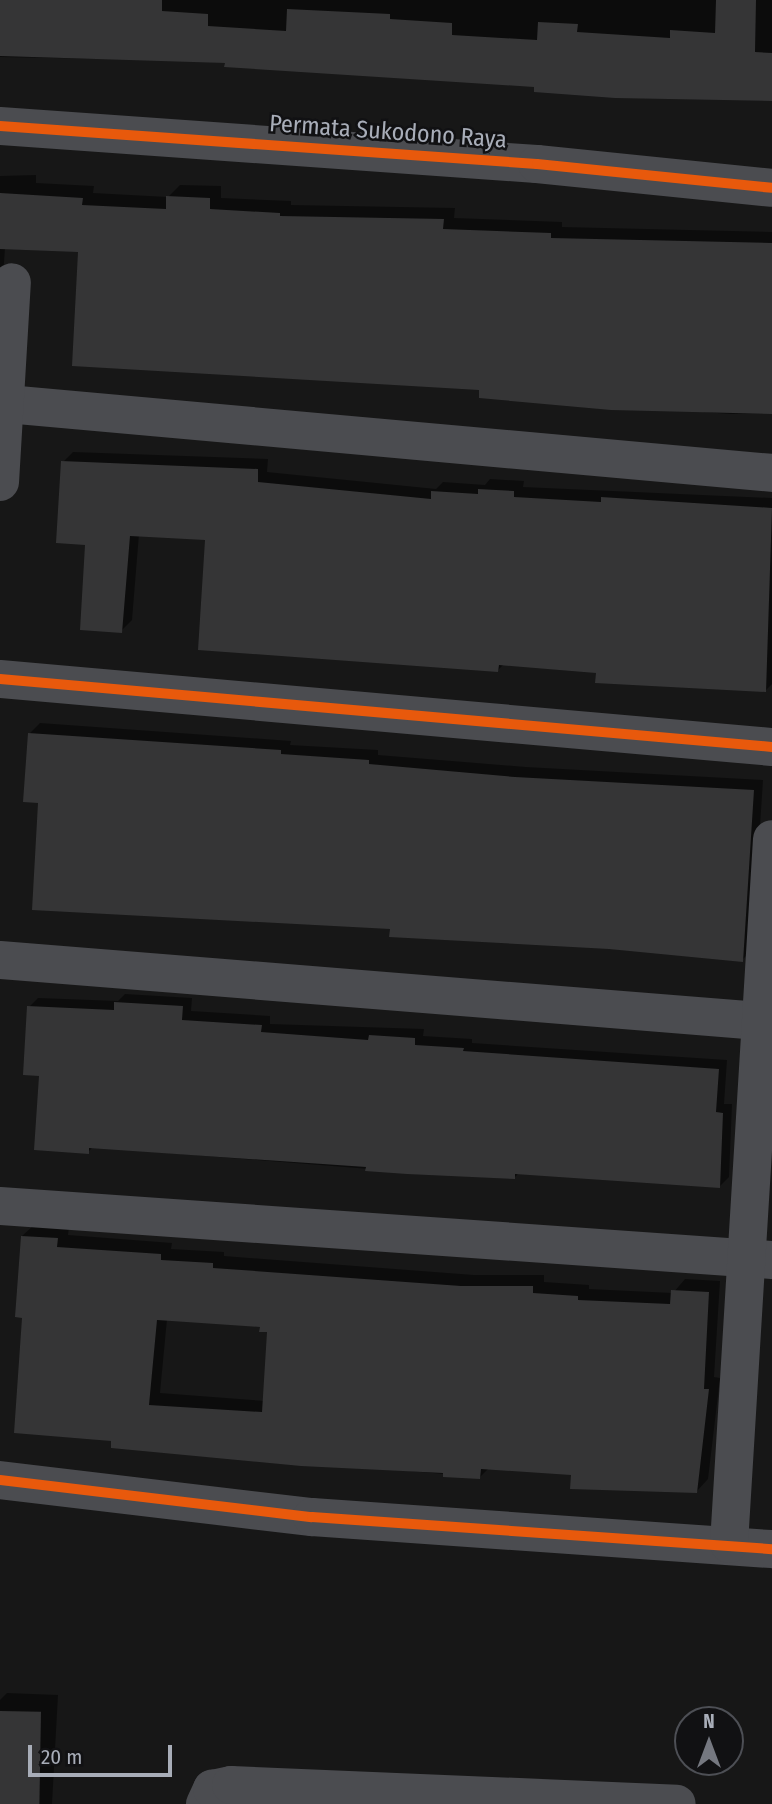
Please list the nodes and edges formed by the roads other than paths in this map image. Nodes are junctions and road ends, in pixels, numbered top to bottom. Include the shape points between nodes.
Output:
1 (0, 126) edge
2 (772, 188) edge
3 (12, 282) dead end
4 (7, 404) junction
5 (772, 473) edge
6 (0, 482) edge
7 (0, 679) edge
8 (772, 747) edge
9 (772, 838) edge
10 (0, 960) edge
11 (766, 1021) edge
12 (0, 1206) edge
13 (761, 1259) edge
14 (0, 1480) edge
15 (729, 1544) junction
16 (772, 1549) edge
17 (205, 1804) edge
18 (677, 1804) edge

1 - 2 street, Permata Sukodono Raya via 537,164
3 - 4 street
4 - 5 street
4 - 6 street
7 - 8 street
9 - 11 street
10 - 11 street
11 - 13 street
12 - 13 street
13 - 15 street
14 - 15 street via 326,1518
15 - 16 street
17 - 18 street via 212,1789 232,1785

